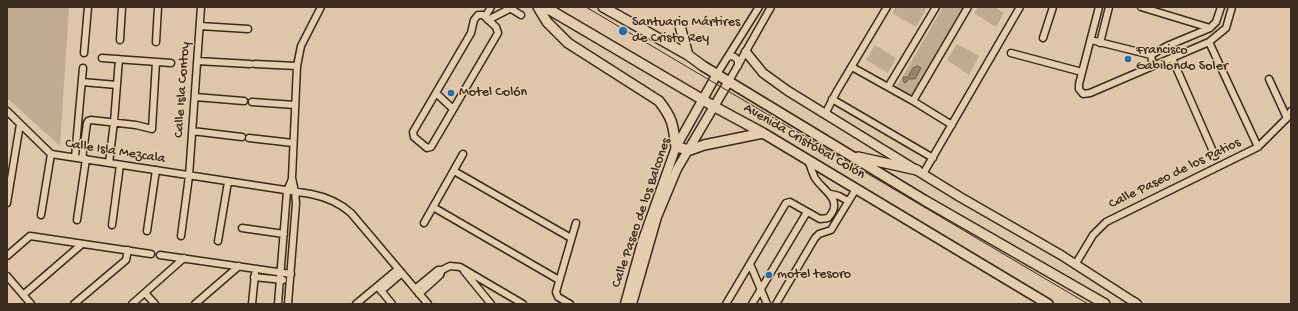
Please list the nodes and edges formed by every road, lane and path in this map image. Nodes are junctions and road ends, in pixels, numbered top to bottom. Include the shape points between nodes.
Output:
1 (88, 7) edge
2 (122, 7) edge
3 (158, 7) edge
4 (201, 7) edge
5 (320, 7) edge
6 (491, 7) edge
7 (510, 7) edge
8 (538, 7) edge
9 (545, 7) edge
10 (603, 7) edge
11 (759, 7) edge
12 (771, 7) edge
13 (887, 7) edge
14 (936, 7) edge
15 (968, 7) edge
16 (1020, 7) edge
17 (1053, 7) edge
18 (1099, 7) edge
19 (1109, 7) edge
20 (1141, 7) edge
21 (1222, 7) edge
22 (1232, 7) edge
23 (521, 16) dead end
24 (487, 18) junction
25 (200, 26) junction
26 (680, 26) dead end
27 (1210, 28) junction
28 (248, 29) dead end
29 (1043, 38) dead end
30 (120, 40) dead end
31 (1091, 40) junction
32 (156, 42) dead end
33 (1209, 42) junction
34 (1100, 43) junction
35 (746, 52) junction
36 (84, 53) dead end
37 (1011, 53) dead end
38 (688, 55) junction
39 (1151, 55) junction
40 (102, 58) dead end
41 (727, 58) junction
42 (1172, 58) junction
43 (119, 59) junction
44 (197, 61) junction
45 (156, 62) junction
46 (171, 63) dead end
47 (297, 66) junction
48 (738, 66) junction
49 (1153, 66) junction
50 (852, 67) junction
51 (83, 68) dead end
52 (1082, 72) junction
53 (716, 74) junction
54 (1269, 79) dead end
55 (729, 81) junction
56 (82, 82) junction
57 (117, 85) junction
58 (888, 87) junction
59 (436, 93) junction
60 (195, 97) junction
61 (702, 99) junction
62 (832, 99) junction
63 (244, 101) dead end
64 (913, 101) junction
65 (252, 102) dead end
66 (295, 105) junction
67 (715, 107) junction
68 (453, 109) junction
69 (7, 111) edge
70 (1291, 111) edge
71 (825, 114) junction
72 (1287, 118) junction
73 (114, 122) junction
74 (20, 124) junction
75 (952, 125) junction
76 (192, 132) junction
77 (763, 133) junction
78 (242, 137) dead end
79 (249, 138) dead end
80 (293, 143) junction
81 (676, 147) junction
82 (1258, 148) junction
83 (690, 150) junction
84 (50, 154) junction
85 (463, 154) dead end
86 (851, 156) junction
87 (1215, 156) dead end
88 (75, 157) junction
89 (933, 158) junction
90 (84, 159) junction
91 (808, 160) junction
92 (109, 163) junction
93 (120, 165) junction
94 (156, 170) junction
95 (454, 171) junction
96 (920, 172) junction
97 (189, 176) junction
98 (292, 178) junction
99 (228, 182) junction
100 (856, 189) junction
101 (287, 191) junction
102 (295, 192) junction
103 (831, 194) junction
104 (848, 201) junction
105 (7, 203) edge
106 (433, 207) junction
107 (807, 212) junction
108 (41, 215) dead end
109 (77, 220) dead end
110 (424, 223) dead end
111 (576, 223) dead end
112 (112, 225) dead end
113 (242, 228) dead end
114 (147, 231) dead end
115 (284, 234) junction
116 (182, 236) dead end
117 (571, 238) junction
118 (218, 241) dead end
119 (82, 244) junction
120 (128, 250) junction
121 (151, 254) dead end
122 (160, 255) dead end
123 (7, 256) edge
124 (184, 258) junction
125 (750, 264) junction
126 (1075, 265) junction
127 (239, 266) junction
128 (460, 267) junction
129 (255, 269) junction
130 (400, 271) junction
131 (281, 273) junction
132 (291, 274) junction
133 (7, 276) edge
134 (254, 277) junction
135 (280, 280) junction
136 (559, 280) junction
137 (290, 282) junction
138 (379, 289) junction
139 (761, 289) junction
140 (417, 291) junction
141 (145, 293) junction
142 (23, 295) junction
143 (1040, 301) edge
144 (1135, 303) edge
145 (31, 304) edge
146 (74, 304) edge
147 (132, 304) edge
148 (155, 304) edge
149 (195, 304) edge
150 (252, 304) edge
151 (278, 304) edge
152 (288, 304) edge
153 (356, 304) edge
154 (392, 304) edge
155 (428, 304) edge
156 (491, 304) edge
157 (523, 304) edge
158 (570, 304) edge
159 (625, 304) edge
160 (632, 304) edge
161 (726, 304) edge
162 (752, 304) edge
163 (767, 304) edge
164 (776, 304) edge
165 (1048, 304) edge
166 (1105, 304) edge

1 - 36 street
2 - 30 street
3 - 32 street
4 - 25 street, Calle Isla Contoy
5 - 47 street via 301,46
6 - 24 street
7 - 23 street
7 - 24 street
8 - 81 main road via 547,22 568,43 659,101 673,124
9 - 61 main road, Avenida Cristóbal Colón
10 - 38 main road, Avenida Cristóbal Colón
11 - 41 street, Calle Paseo de los Balcones
12 - 35 street, Calle Paseo de los Balcones
13 - 50 street
14 - 58 street
15 - 64 street
16 - 75 street
17 - 29 street
18 - 31 street
19 - 34 street
20 - 27 street
21 - 27 street via 1216,22
22 - 33 street via 1226,28
24 - 59 street via 480,15 474,18 472,33
24 - 68 street via 496,27 498,34
25 - 28 street
25 - 44 street, Calle Isla Contoy
26 - 38 main road
27 - 39 street
31 - 34 street
31 - 52 street
33 - 42 street
33 - 82 street
34 - 39 street
35 - 48 street, Calle Paseo de los Balcones
35 - 71 main road via 767,77
37 - 52 street
38 - 53 main road, Avenida Cristóbal Colón
39 - 49 street
40 - 43 street
41 - 48 street via 734,57 738,60
41 - 53 street, Calle Paseo de los Balcones
42 - 49 street
42 - 87 street
43 - 45 street
43 - 57 street
44 - 47 street
44 - 60 street, Calle Isla Contoy
45 - 46 street
45 - 73 street via 152,129
47 - 66 street
48 - 55 street, Calle Paseo de los Balcones
49 - 52 street via 1086,94 1079,89
50 - 58 street
50 - 62 street
51 - 56 street
53 - 55 main road, Avenida Cristóbal Colón
53 - 61 main road, Calle Paseo de los Balcones
54 - 72 street
55 - 67 main road, Calle Paseo de los Balcones
55 - 86 main road, Avenida Cristóbal Colón
56 - 57 street
56 - 88 street
57 - 73 street
58 - 64 street
59 - 68 street
59 - 68 street via 413,132 414,137 426,147 431,147
60 - 63 street
60 - 76 street, Calle Isla Contoy
61 - 67 main road, Avenida Cristóbal Colón
61 - 81 main road, Calle Paseo de los Balcones
62 - 71 street
62 - 89 street
64 - 75 street
65 - 66 street
66 - 80 street
67 - 77 main road, Avenida Cristóbal Colón
67 - 83 main road, Calle Paseo de los Balcones
69 - 74 street, Calle Isla Mezcala
70 - 72 street, Calle Paseo de los Patios
71 - 96 main road
72 - 82 street, Calle Paseo de los Patios
73 - 90 street via 88,120
73 - 92 street
74 - 84 street, Calle Isla Mezcala
74 - 105 street
75 - 89 street
76 - 78 street
76 - 97 street, Calle Isla Contoy
77 - 83 main road
77 - 91 main road, Avenida Cristóbal Colón
79 - 80 street
80 - 98 street
81 - 83 main road
81 - 159 main road, Calle Paseo de los Balcones via 642,242
82 - 126 street, Calle Paseo de los Patios via 1111,218 1093,235
83 - 160 main road, Calle Paseo de los Balcones via 677,169 657,217
84 - 88 street, Calle Isla Mezcala
84 - 108 street
85 - 95 street
86 - 96 main road
86 - 166 main road, Avenida Cristóbal Colón
88 - 90 street, Calle Isla Mezcala
89 - 96 street
90 - 92 street, Calle Isla Mezcala
90 - 109 street
91 - 100 main road, Avenida Cristóbal Colón
91 - 103 street via 815,177
92 - 93 street, Calle Isla Mezcala
93 - 94 street, Calle Isla Mezcala
93 - 112 street
94 - 97 street, Calle Isla Mezcala
94 - 114 street
95 - 106 street
95 - 117 street
96 - 126 main road
97 - 99 street, Calle Isla Mezcala
97 - 116 street, Calle Isla Contoy
98 - 101 street
98 - 102 street
99 - 101 street, Calle Isla Mezcala
99 - 118 street
100 - 104 street
100 - 143 main road, Avenida Cristóbal Colón
101 - 102 street, Calle Isla Mezcala
101 - 115 street
102 - 130 street, Calle Isla Mezcala via 322,196 345,207
102 - 132 street
103 - 104 street
103 - 107 street via 834,207 828,218 820,219
104 - 164 street via 831,230 815,238
106 - 110 street
106 - 136 street
107 - 125 street via 790,202 786,203
107 - 139 street
111 - 117 street
113 - 115 street
115 - 131 street
117 - 136 street
119 - 120 street
119 - 123 street via 30,236
119 - 142 street
120 - 121 street
120 - 146 street via 126,260
122 - 124 street
124 - 127 street
124 - 141 street
125 - 139 street
125 - 161 street
126 - 144 main road
127 - 129 street
127 - 149 street
128 - 140 street via 450,266 442,270 440,275
128 - 156 street
128 - 157 street
129 - 131 street
129 - 134 street
130 - 138 street
130 - 140 street, Calle Isla Mezcala
131 - 132 street
131 - 135 street
132 - 137 street
133 - 142 street
134 - 135 street
134 - 150 street
135 - 137 street
135 - 151 street
136 - 158 street via 556,294
137 - 152 street
138 - 153 street
138 - 154 street
139 - 162 street
139 - 163 street
140 - 155 street, Calle Isla Mezcala
141 - 147 street
141 - 148 street
142 - 145 street
143 - 165 main road, Avenida Cristóbal Colón

